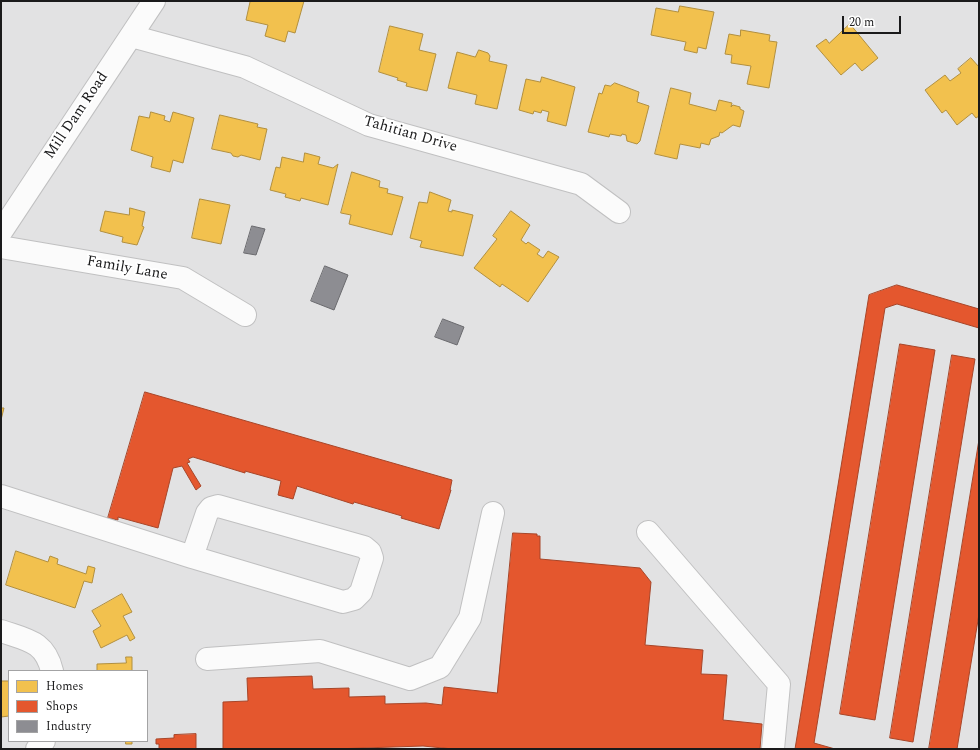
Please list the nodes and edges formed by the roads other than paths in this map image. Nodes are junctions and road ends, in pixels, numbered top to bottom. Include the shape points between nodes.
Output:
1 (154, 1) edge
2 (131, 36) junction
3 (619, 212) dead end
4 (1, 232) edge
5 (1, 248) edge
6 (245, 315) dead end
7 (1, 496) edge
8 (493, 512) dead end
9 (648, 532) dead end
10 (192, 557) junction
11 (1, 631) edge
12 (207, 659) dead end
13 (52, 670) edge
14 (773, 749) edge

1 - 2 street, Mill Dam Road
2 - 3 street, Tahitian Drive via 245,67 369,125 580,184
2 - 4 street, Mill Dam Road
5 - 6 street, Family Lane via 183,278
7 - 10 street
8 - 12 street via 470,618 440,667 410,679 320,651
9 - 14 street via 779,684
10 - 10 street via 343,602 354,599 361,592 372,558 364,547 218,506 211,508 207,513
11 - 13 street via 33,642 46,653

